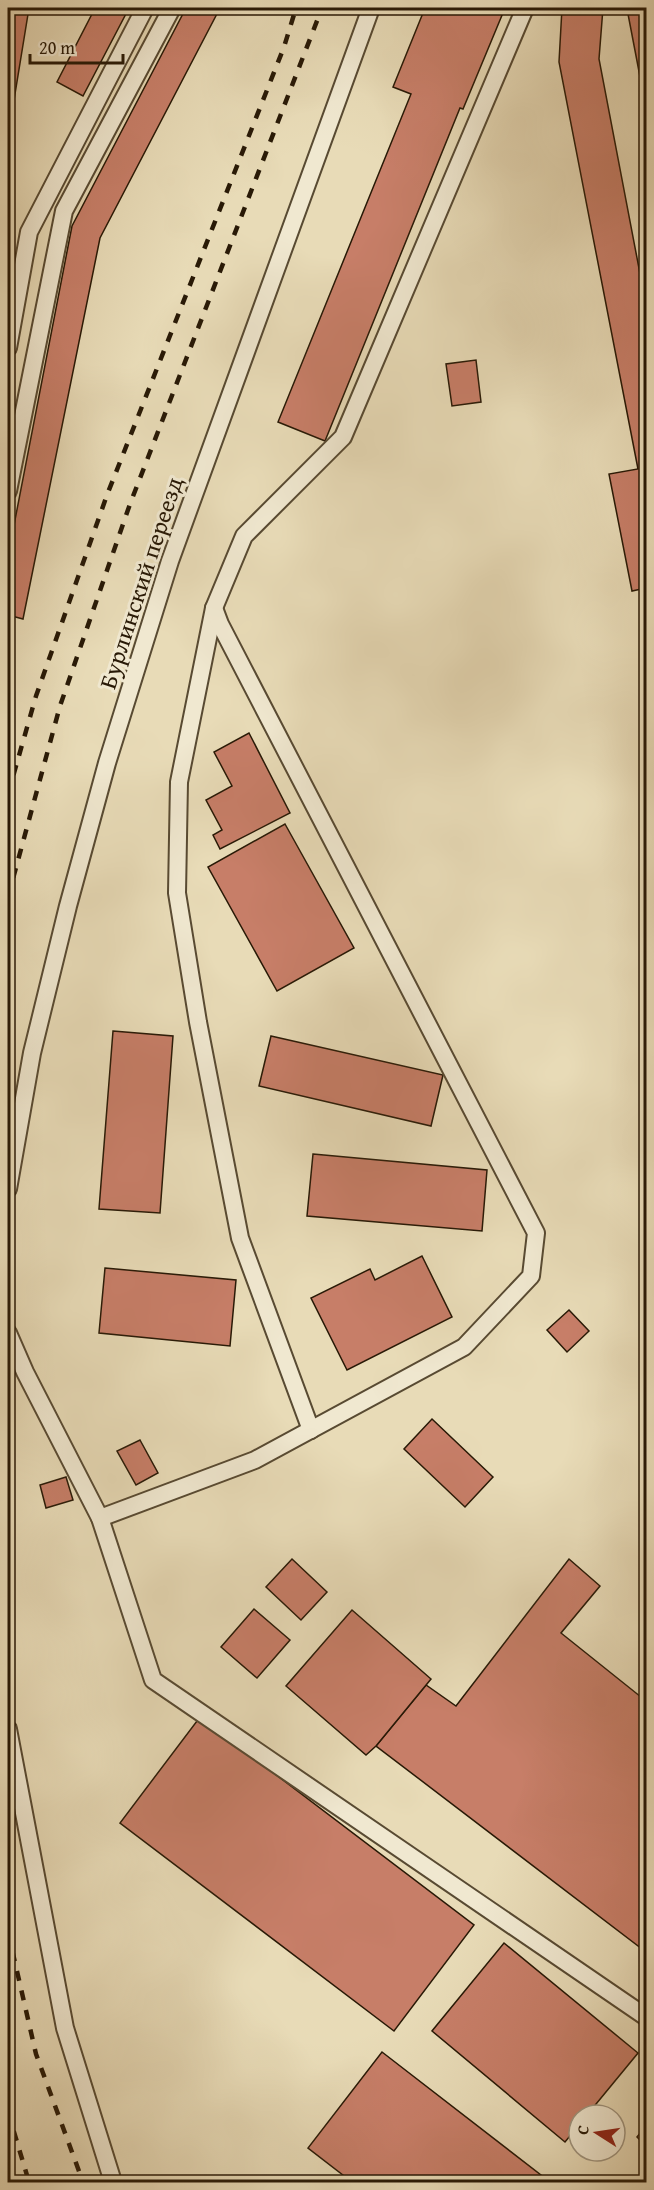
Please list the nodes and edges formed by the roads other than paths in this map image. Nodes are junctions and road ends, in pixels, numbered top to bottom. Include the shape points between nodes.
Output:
1 (144, 8) edge
2 (172, 8) edge
3 (371, 8) edge
4 (525, 8) edge
5 (8, 348) edge
6 (8, 491) edge
7 (214, 608) junction
8 (8, 1189) edge
9 (8, 1333) edge
10 (310, 1430) junction
11 (100, 1518) junction
12 (8, 1729) edge
13 (646, 2017) edge
14 (113, 2182) edge

1 - 5 lane via 29,232
2 - 6 lane via 64,211
3 - 8 lane, Бурлинский переезд via 170,561 114,741 32,1053
4 - 7 lane via 343,437 244,536
7 - 10 lane via 179,782 177,893 240,1238
7 - 10 lane via 536,1233 531,1276 465,1347
9 - 11 lane
10 - 11 lane via 255,1460
11 - 13 lane via 153,1680
12 - 14 lane via 64,2028

